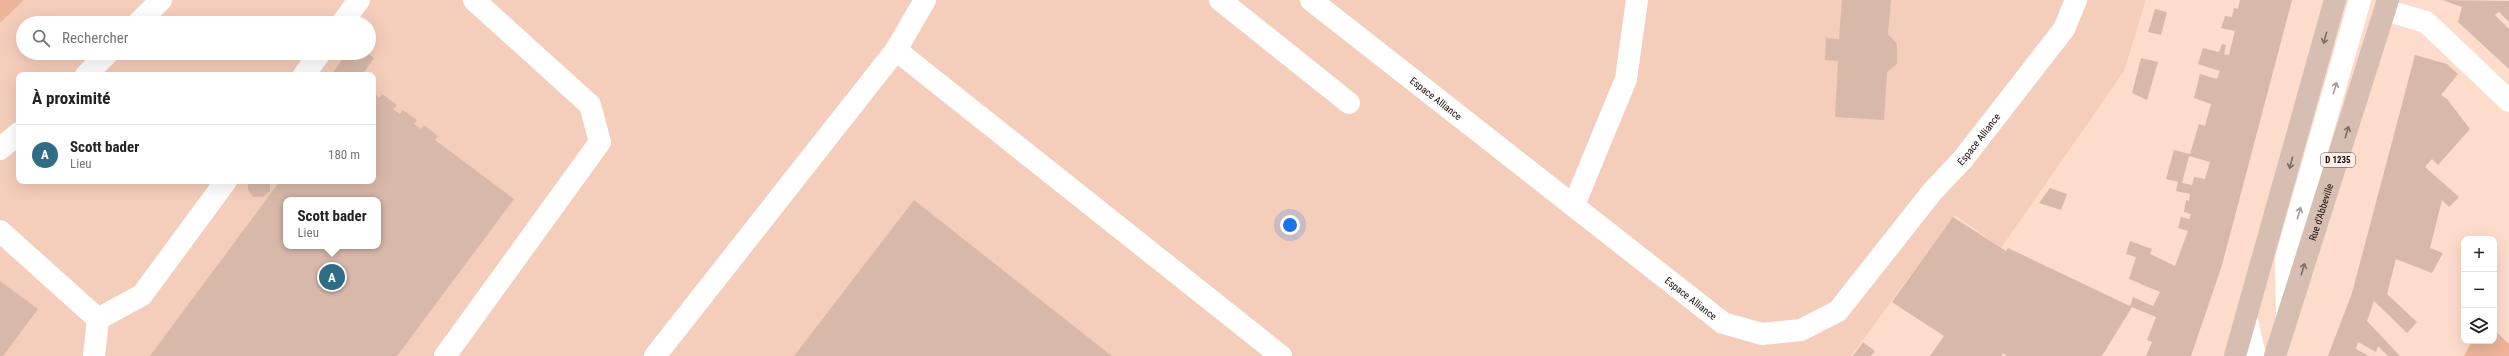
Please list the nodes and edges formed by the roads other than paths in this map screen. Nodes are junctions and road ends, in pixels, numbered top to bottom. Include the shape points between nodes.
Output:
1 (161, 0) edge
2 (359, 0) edge
3 (474, 0) edge
4 (925, 0) edge
5 (1220, 0) edge
6 (1311, 0) edge
7 (1637, 0) edge
8 (2076, 0) edge
9 (2335, 0) edge
10 (2360, 0) edge
11 (2386, 5) edge
12 (145, 16) edge
13 (347, 16) edge
14 (896, 50) junction
15 (101, 60) edge
16 (315, 60) edge
17 (89, 72) edge
18 (306, 72) edge
19 (2509, 101) edge
20 (1349, 103) dead end
21 (16, 136) edge
22 (0, 149) edge
23 (224, 184) edge
24 (1574, 205) junction
25 (0, 231) edge
26 (98, 319) junction
27 (2288, 320) junction
28 (2247, 321) junction
29 (94, 356) edge
30 (444, 356) edge
31 (655, 356) edge
32 (1281, 356) edge
33 (2236, 356) edge
34 (2255, 356) edge
35 (2275, 356) edge

1 - 12 street
2 - 13 street
3 - 30 street via 590,105 600,142
4 - 14 street
5 - 20 street
6 - 24 street, Espace Alliance
7 - 24 street via 1626,79
8 - 24 street, Espace Alliance via 2064,29 1962,160 1932,192 1838,311 1801,330 1762,334 1722,323
9 -> 28 main road
27 -> 10 street via 2286,258
11 - 19 street via 2426,22
27 -> 11 main road, Rue d'Abbeville / D 1235
14 - 31 street
14 - 32 street
15 - 17 street
16 - 18 street
21 - 22 street
23 - 26 street via 142,295
25 - 26 street
26 - 29 street
27 - 35 main road, Rue d'Abbeville / D 1235
28 - 33 main road
28 - 34 street

